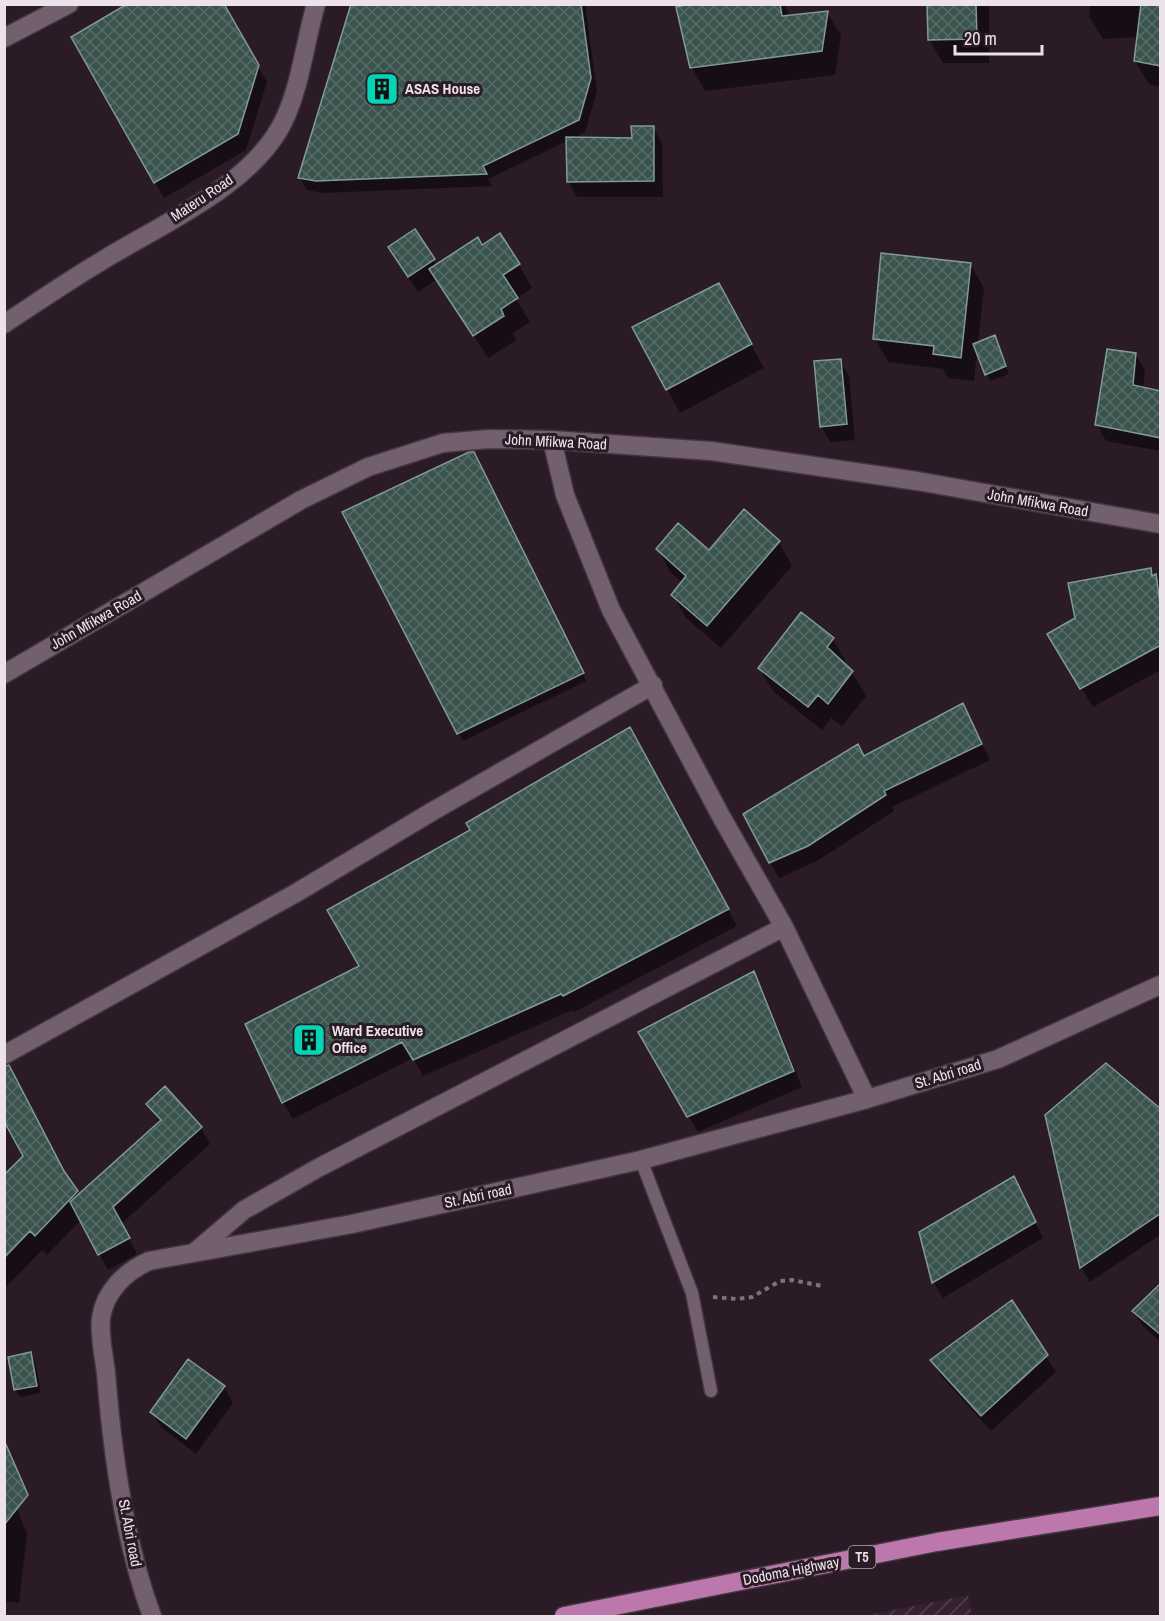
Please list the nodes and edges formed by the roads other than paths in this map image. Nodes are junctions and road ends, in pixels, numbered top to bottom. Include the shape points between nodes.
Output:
1 (69, 4) edge
2 (316, 4) edge
3 (4, 38) edge
4 (4, 324) edge
5 (552, 440) junction
6 (1161, 524) edge
7 (4, 674) edge
8 (653, 685) junction
9 (784, 927) junction
10 (1161, 985) edge
11 (4, 1055) edge
12 (867, 1099) junction
13 (641, 1160) junction
14 (195, 1252) junction
15 (711, 1391) dead end
16 (1161, 1506) edge
17 (152, 1617) edge
18 (564, 1617) edge

1 - 3 street
2 - 4 street, Materu Road via 284,120 245,169 197,205
5 - 6 street, John Mfikwa Road via 711,452 917,481
5 - 7 street, John Mfikwa Road via 443,443 368,467 301,500
5 - 8 street via 565,495 585,547 611,610
8 - 9 street via 722,819
8 - 11 street via 296,893
9 - 12 street
9 - 14 street via 318,1168 244,1210
10 - 12 street, St. Abri road via 998,1059
12 - 13 street, St. Abri road
13 - 14 street, St. Abri road via 352,1224
13 - 15 lane via 692,1293
14 - 17 street, St. Abri road via 149,1261 138,1267 112,1288 101,1318 111,1437 141,1588
16 - 18 highway, Dodoma Highway / T5 via 937,1542

